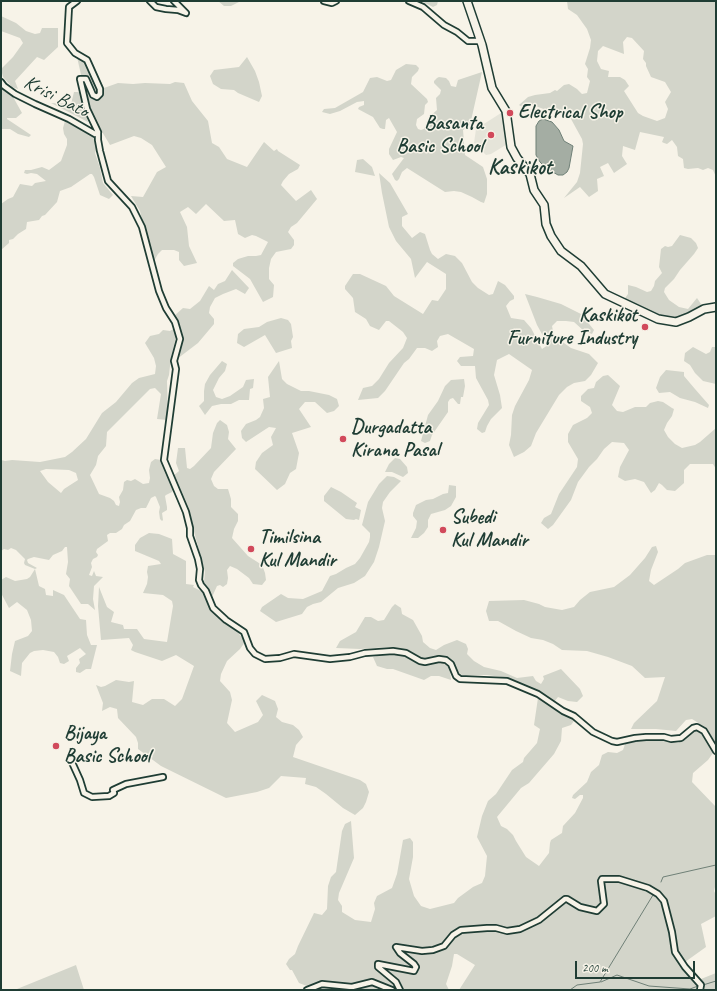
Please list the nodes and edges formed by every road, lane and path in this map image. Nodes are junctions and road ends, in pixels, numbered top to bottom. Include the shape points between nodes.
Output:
1 (77, 1) edge
2 (150, 1) edge
3 (174, 1) edge
4 (324, 1) edge
5 (336, 1) edge
6 (409, 1) edge
7 (467, 1) edge
8 (480, 41) junction
9 (1, 82) edge
10 (98, 132) junction
11 (716, 308) edge
12 (716, 751) edge
13 (70, 758) dead end
14 (163, 777) dead end
15 (307, 990) edge
16 (392, 990) edge
17 (400, 990) edge
18 (700, 990) edge

1 - 10 street via 69,7 68,43 75,53 87,60 100,88 97,97 93,95 86,79 80,79 86,109
2 - 3 street via 156,7 186,13
4 - 5 street
6 - 8 street via 423,7 468,41
7 - 8 street
8 - 11 street via 492,88 506,111 511,147 530,174 534,190 544,205 546,224 561,250 581,266 605,294 658,318 676,322 690,318 704,309
9 - 10 street, Krisi Bato via 15,94 95,134
10 - 12 street via 108,181 132,207 142,227 159,291 180,338 174,361 176,369 164,460 186,512 200,569 199,580 213,608 244,632 255,654 265,659 294,654 330,659 393,651 406,653 425,662 446,660 460,679 507,681 538,694 574,716 594,732 612,741 646,737 681,738 697,727 704,731
13 - 14 street via 84,793 92,797 109,796 114,793 113,790 126,784
15 - 16 street via 322,984 352,987 372,982
17 - 18 street via 396,982 378,966 414,971 414,964 396,947 422,951 442,947 461,930 520,929 539,920 565,899 580,907 597,911 604,904 602,879 620,879 658,894 664,901 675,952 701,985

